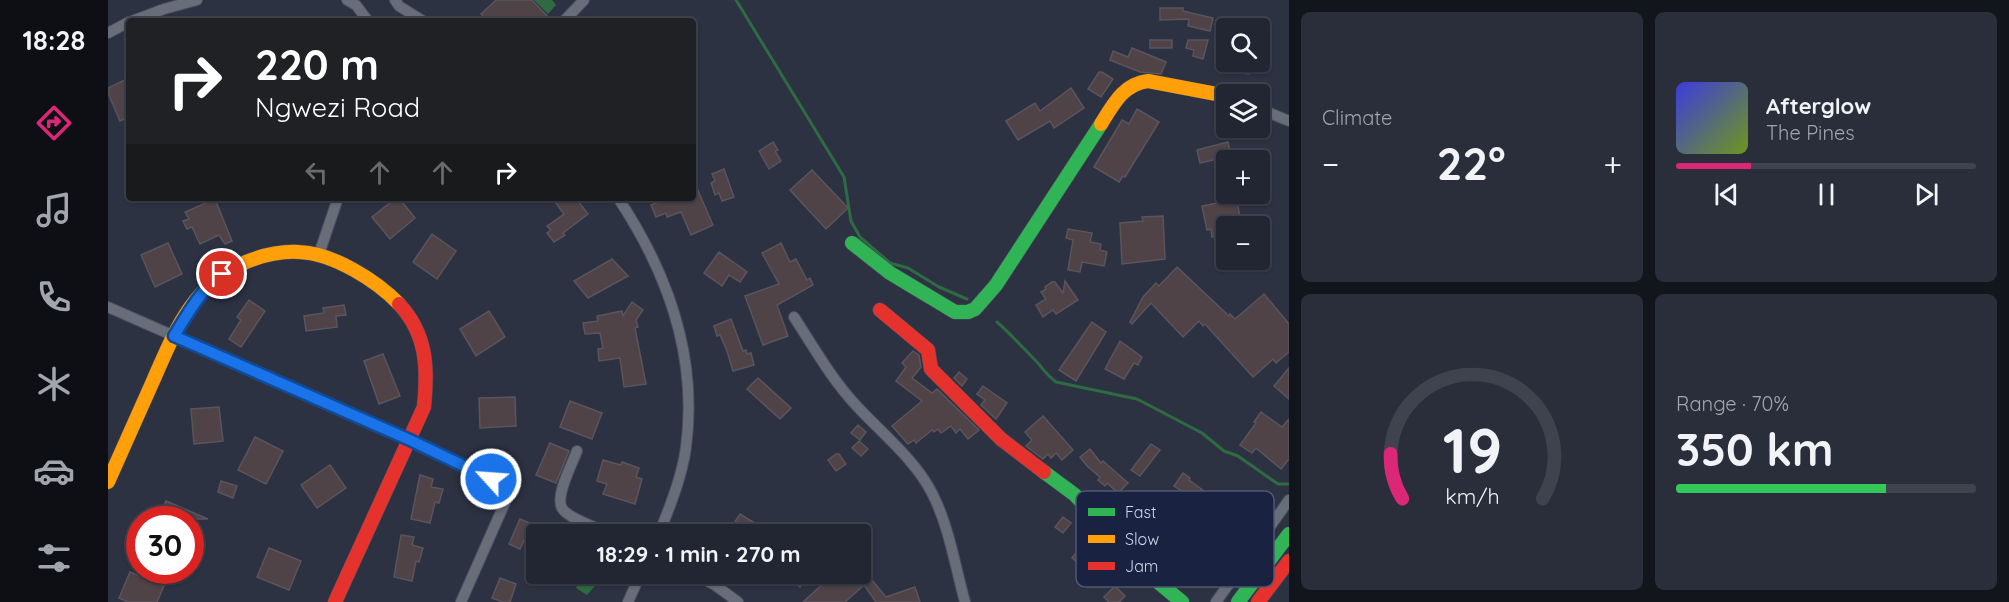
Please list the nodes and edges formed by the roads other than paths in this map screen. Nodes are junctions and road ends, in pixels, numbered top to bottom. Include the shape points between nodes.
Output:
1 (197, 0) edge
2 (347, 0) edge
3 (395, 0) edge
4 (584, 0) edge
5 (140, 18) edge
6 (366, 18) edge
7 (418, 18) edge
8 (567, 18) edge
9 (126, 24) edge
10 (108, 33) edge
11 (1216, 94) edge
12 (1270, 113) edge
13 (1289, 121) edge
14 (337, 201) edge
15 (620, 201) edge
16 (852, 243) dead end
17 (319, 254) junction
18 (108, 307) edge
19 (880, 310) dead end
20 (794, 317) dead end
21 (174, 336) junction
22 (410, 440) junction
23 (577, 451) dead end
24 (108, 482) edge
25 (1076, 496) edge
26 (1289, 500) edge
27 (1274, 521) edge
28 (589, 524) edge
29 (663, 524) edge
30 (1289, 534) edge
31 (1274, 554) edge
32 (1289, 561) edge
33 (1274, 581) edge
34 (636, 584) edge
35 (713, 584) edge
36 (1164, 587) edge
37 (1227, 587) edge
38 (1249, 587) edge
39 (1269, 587) edge
40 (335, 602) edge
41 (460, 602) edge
42 (628, 602) edge
43 (738, 602) edge
44 (965, 602) edge
45 (1182, 602) edge
46 (1216, 602) edge
47 (1238, 602) edge
48 (1258, 602) edge

1 - 5 street
2 - 6 street
3 - 7 street
4 - 8 street
9 - 10 street
11 - 16 street via 1148,81 1126,87 996,285 968,312 955,312 890,273
12 - 13 street
14 - 17 street
15 - 29 street via 657,263 673,304 684,354 688,397 686,448 675,495
17 - 21 street via 257,256 233,266 194,303
17 - 22 street via 382,288 401,304 416,327 425,351 428,376 423,407
18 - 21 street
19 - 25 street via 928,350 931,369 1001,439
20 - 44 street via 852,402 911,463 932,492
21 - 22 street
21 - 24 street
22 - 40 street
22 - 41 street via 511,489
23 - 28 street via 559,501 562,510
26 - 27 street
30 - 31 street
32 - 33 street
34 - 42 street
35 - 43 street
36 - 45 street
37 - 46 street
38 - 47 street
39 - 48 street

